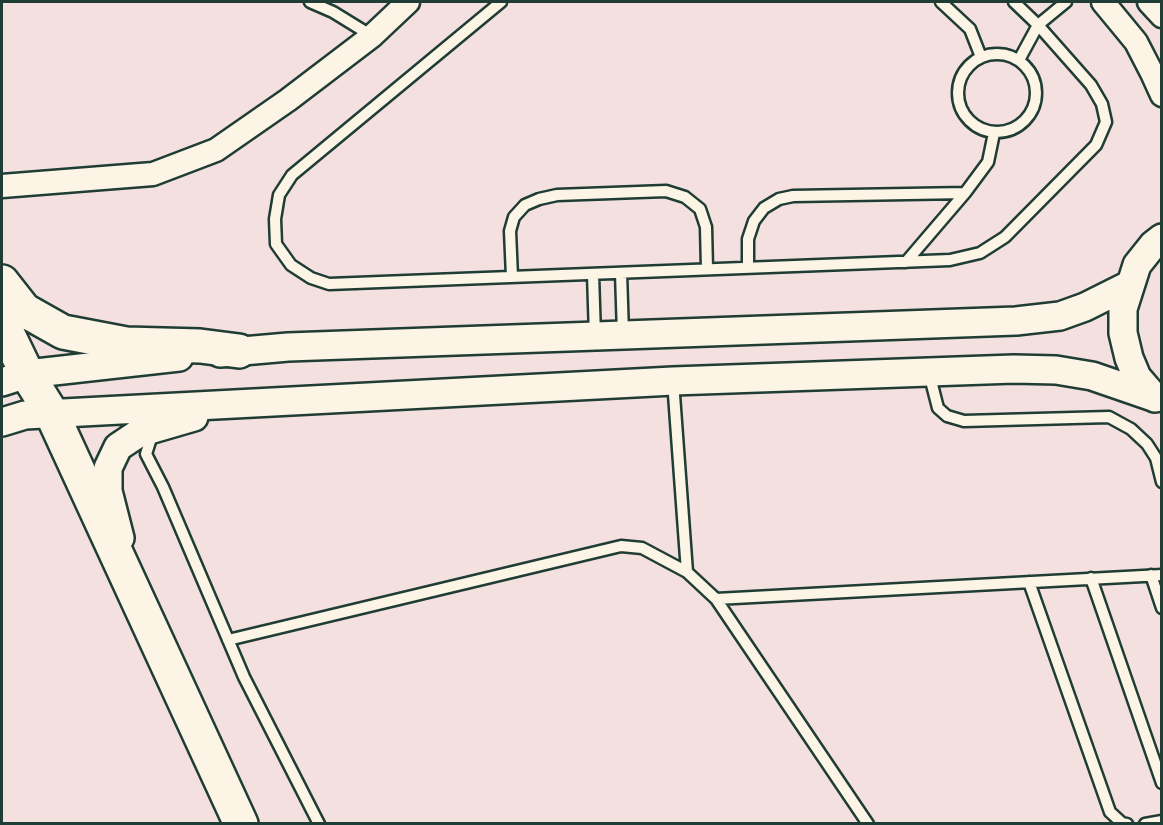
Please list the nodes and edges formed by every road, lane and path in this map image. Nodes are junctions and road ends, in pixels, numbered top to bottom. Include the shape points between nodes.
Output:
1 (310, 2) edge
2 (408, 2) edge
3 (501, 2) edge
4 (941, 2) edge
5 (1014, 2) edge
6 (1066, 2) edge
7 (1103, 2) edge
8 (1149, 2) edge
9 (1161, 16) edge
10 (1038, 25) junction
11 (372, 36) junction
12 (981, 57) junction
13 (1019, 60) junction
14 (1161, 95) edge
15 (994, 133) junction
16 (2, 186) edge
17 (965, 193) junction
18 (1159, 235) edge
19 (906, 262) junction
20 (748, 268) junction
21 (707, 269) junction
22 (621, 273) junction
23 (593, 274) junction
24 (512, 277) junction
25 (2, 282) edge
26 (1129, 285) junction
27 (2, 322) edge
28 (623, 335) junction
29 (595, 336) junction
30 (239, 351) junction
31 (929, 372) junction
32 (14, 378) edge
33 (673, 381) junction
34 (1157, 399) edge
35 (241, 404) junction
36 (52, 414) junction
37 (2, 422) edge
38 (154, 428) junction
39 (1161, 482) edge
40 (122, 567) junction
41 (687, 572) junction
42 (1156, 575) edge
43 (1091, 578) junction
44 (1029, 582) junction
45 (716, 599) junction
46 (1161, 608) edge
47 (228, 640) junction
48 (1161, 783) edge
49 (1161, 821) edge
50 (241, 824) edge
51 (319, 824) edge
52 (868, 824) edge
53 (1127, 824) edge
54 (1145, 824) edge

1 - 11 lane
2 - 11 street
3 - 24 lane via 292,175 279,195 275,219 276,244 291,265 329,284
4 - 12 lane via 970,29
5 - 10 lane
6 - 10 lane
7 - 14 street via 1136,42
8 - 9 street
10 - 13 lane
10 - 19 lane via 1091,85 1102,104 1106,122 1096,145 1005,237 980,253 950,260
11 - 16 street via 288,100 216,150 197,158 153,174
12 - 13 lane via 1008,55
12 - 15 lane via 962,74 958,100 970,123
13 - 15 lane via 1035,81 1035,106 1019,127
15 - 17 lane via 988,162
17 - 19 lane
17 - 20 lane via 793,196 779,200 764,208 754,221 748,239
18 - 26 street via 1137,265
19 - 20 lane
20 - 21 lane
21 - 22 lane
21 - 24 lane via 706,227 700,209 685,196 666,191 568,194 539,199 525,205 514,217 510,231
22 - 23 lane
22 - 28 lane
23 - 24 lane
23 - 29 lane
25 - 30 main road via 24,310 63,332 126,344
26 - 28 street via 1060,316 1016,321
26 - 34 street via 1123,333 1137,377
27 - 32 main road
28 - 29 street
29 - 30 street
30 - 32 street
31 - 33 street
31 - 34 street via 1056,370 1092,376
31 - 39 lane via 938,408 947,416 964,421 1109,417 1147,444 1156,458
32 - 36 main road
33 - 35 street
33 - 41 lane
35 - 36 street
35 - 38 street
36 - 37 street via 25,415
36 - 40 main road
38 - 40 street via 118,447 108,468 108,490 119,532
38 - 47 lane via 146,454
40 - 50 main road
41 - 45 lane
41 - 47 lane via 642,548 621,546
42 - 43 lane
42 - 46 lane
43 - 44 lane
43 - 48 lane
44 - 45 lane
44 - 53 lane via 1110,812
45 - 52 lane
47 - 51 lane
49 - 54 lane

